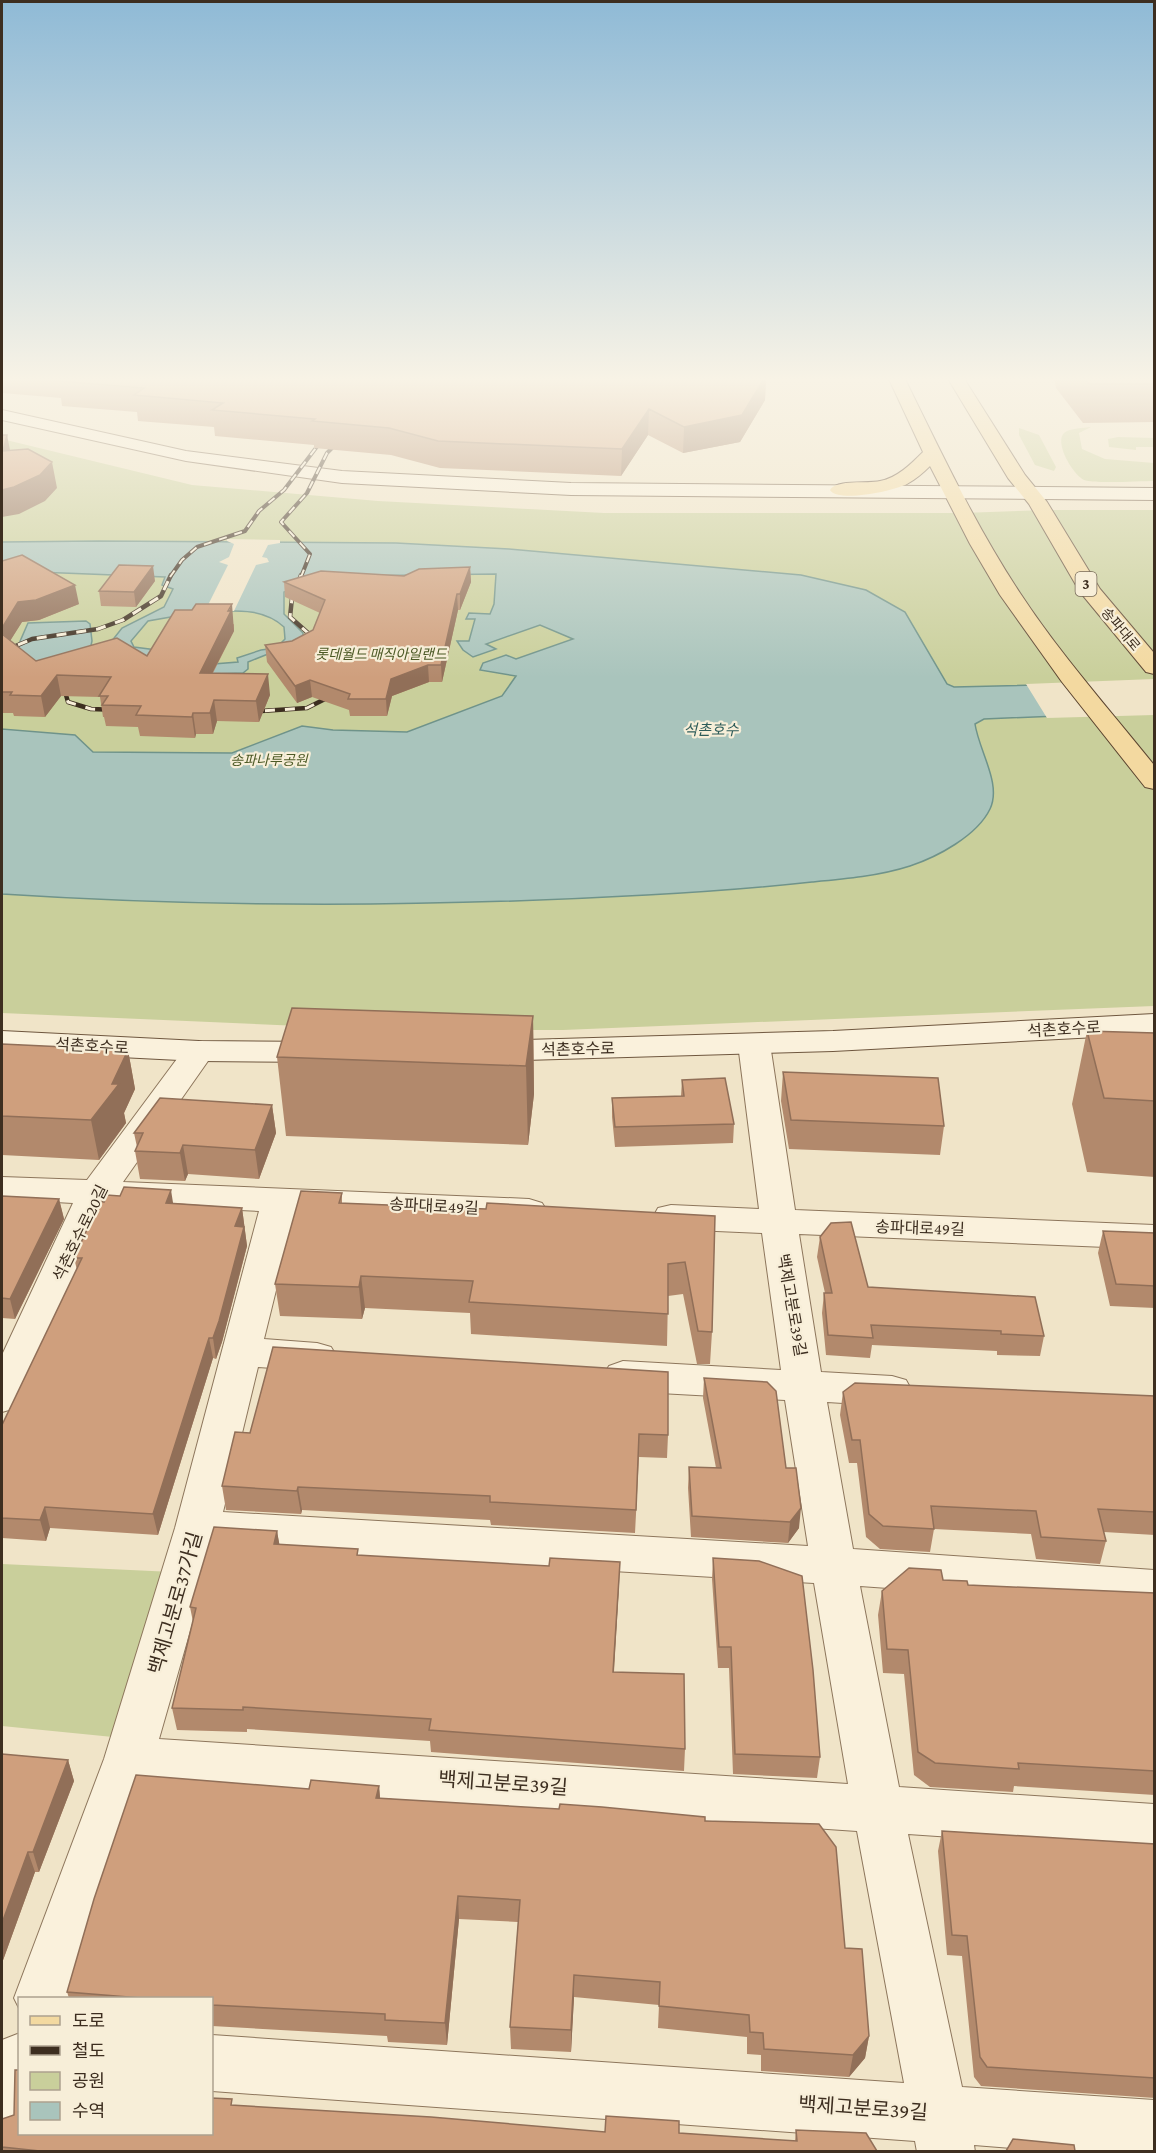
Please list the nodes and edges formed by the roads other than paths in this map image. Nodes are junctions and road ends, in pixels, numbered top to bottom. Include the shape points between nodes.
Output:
1 (268, 477) edge
2 (351, 477) edge
3 (906, 477) edge
4 (945, 477) edge
5 (1017, 477) edge
6 (838, 490) junction
7 (1155, 494) edge
8 (954, 496) junction
9 (1034, 497) junction
10 (1155, 502) edge
11 (1155, 667) edge
12 (1155, 781) edge
13 (1155, 1024) edge
14 (2, 1041) edge
15 (754, 1044) junction
16 (199, 1051) junction
17 (454, 1051) edge
18 (348, 1052) edge
19 (2, 1188) edge
20 (96, 1193) junction
21 (280, 1199) junction
22 (565, 1212) edge
23 (636, 1216) edge
24 (778, 1222) junction
25 (1155, 1237) edge
26 (14, 1346) edge
27 (242, 1352) junction
28 (348, 1359) edge
29 (583, 1374) edge
30 (806, 1388) junction
31 (934, 1392) edge
32 (2, 1397) edge
33 (197, 1528) junction
34 (835, 1566) junction
35 (1155, 1588) edge
36 (129, 1759) junction
37 (877, 1807) junction
38 (1155, 1827) edge
39 (42, 1997) edge
40 (213, 2063) edge
41 (18, 2067) edge
42 (2, 2111) edge
43 (1155, 2129) edge
44 (943, 2132) edge

1 - 8 street via 373,490 612,498
2 - 6 street via 571,489
3 - 6 main road via 893,485
4 - 8 main road
5 - 9 main road, 송파대로 / 3
6 - 8 street
7 - 9 street
8 - 9 street
8 - 12 main road via 995,570 1068,672
9 - 10 street
9 - 11 main road, 송파대로 / 3 via 1091,592
13 - 15 street, 석촌호수로
14 - 16 street, 석촌호수로
15 - 17 street, 석촌호수로
15 - 24 street, 백제고분로39길
16 - 18 street, 석촌호수로
16 - 20 street, 석촌호수로20길
19 - 20 street, 송파대로49길
20 - 21 street, 송파대로49길
20 - 26 street, 석촌호수로20길
21 - 22 street, 송파대로49길
21 - 27 street, 백제고분로37가길
23 - 24 street, 송파대로49길
24 - 25 street, 송파대로49길
24 - 30 street, 백제고분로39길
26 - 32 street, 석촌호수로20길
27 - 28 street
27 - 33 street, 백제고분로37가길
29 - 30 street
30 - 31 street
30 - 34 street, 백제고분로39길
33 - 34 street
33 - 36 street, 백제고분로37가길
34 - 35 street
34 - 37 street, 백제고분로39길
36 - 37 street, 백제고분로39길
36 - 39 street, 백제고분로37가길
37 - 38 street, 백제고분로39길
37 - 44 street, 백제고분로39길
40 - 44 street, 백제고분로39길
41 - 42 street
43 - 44 street, 백제고분로39길

